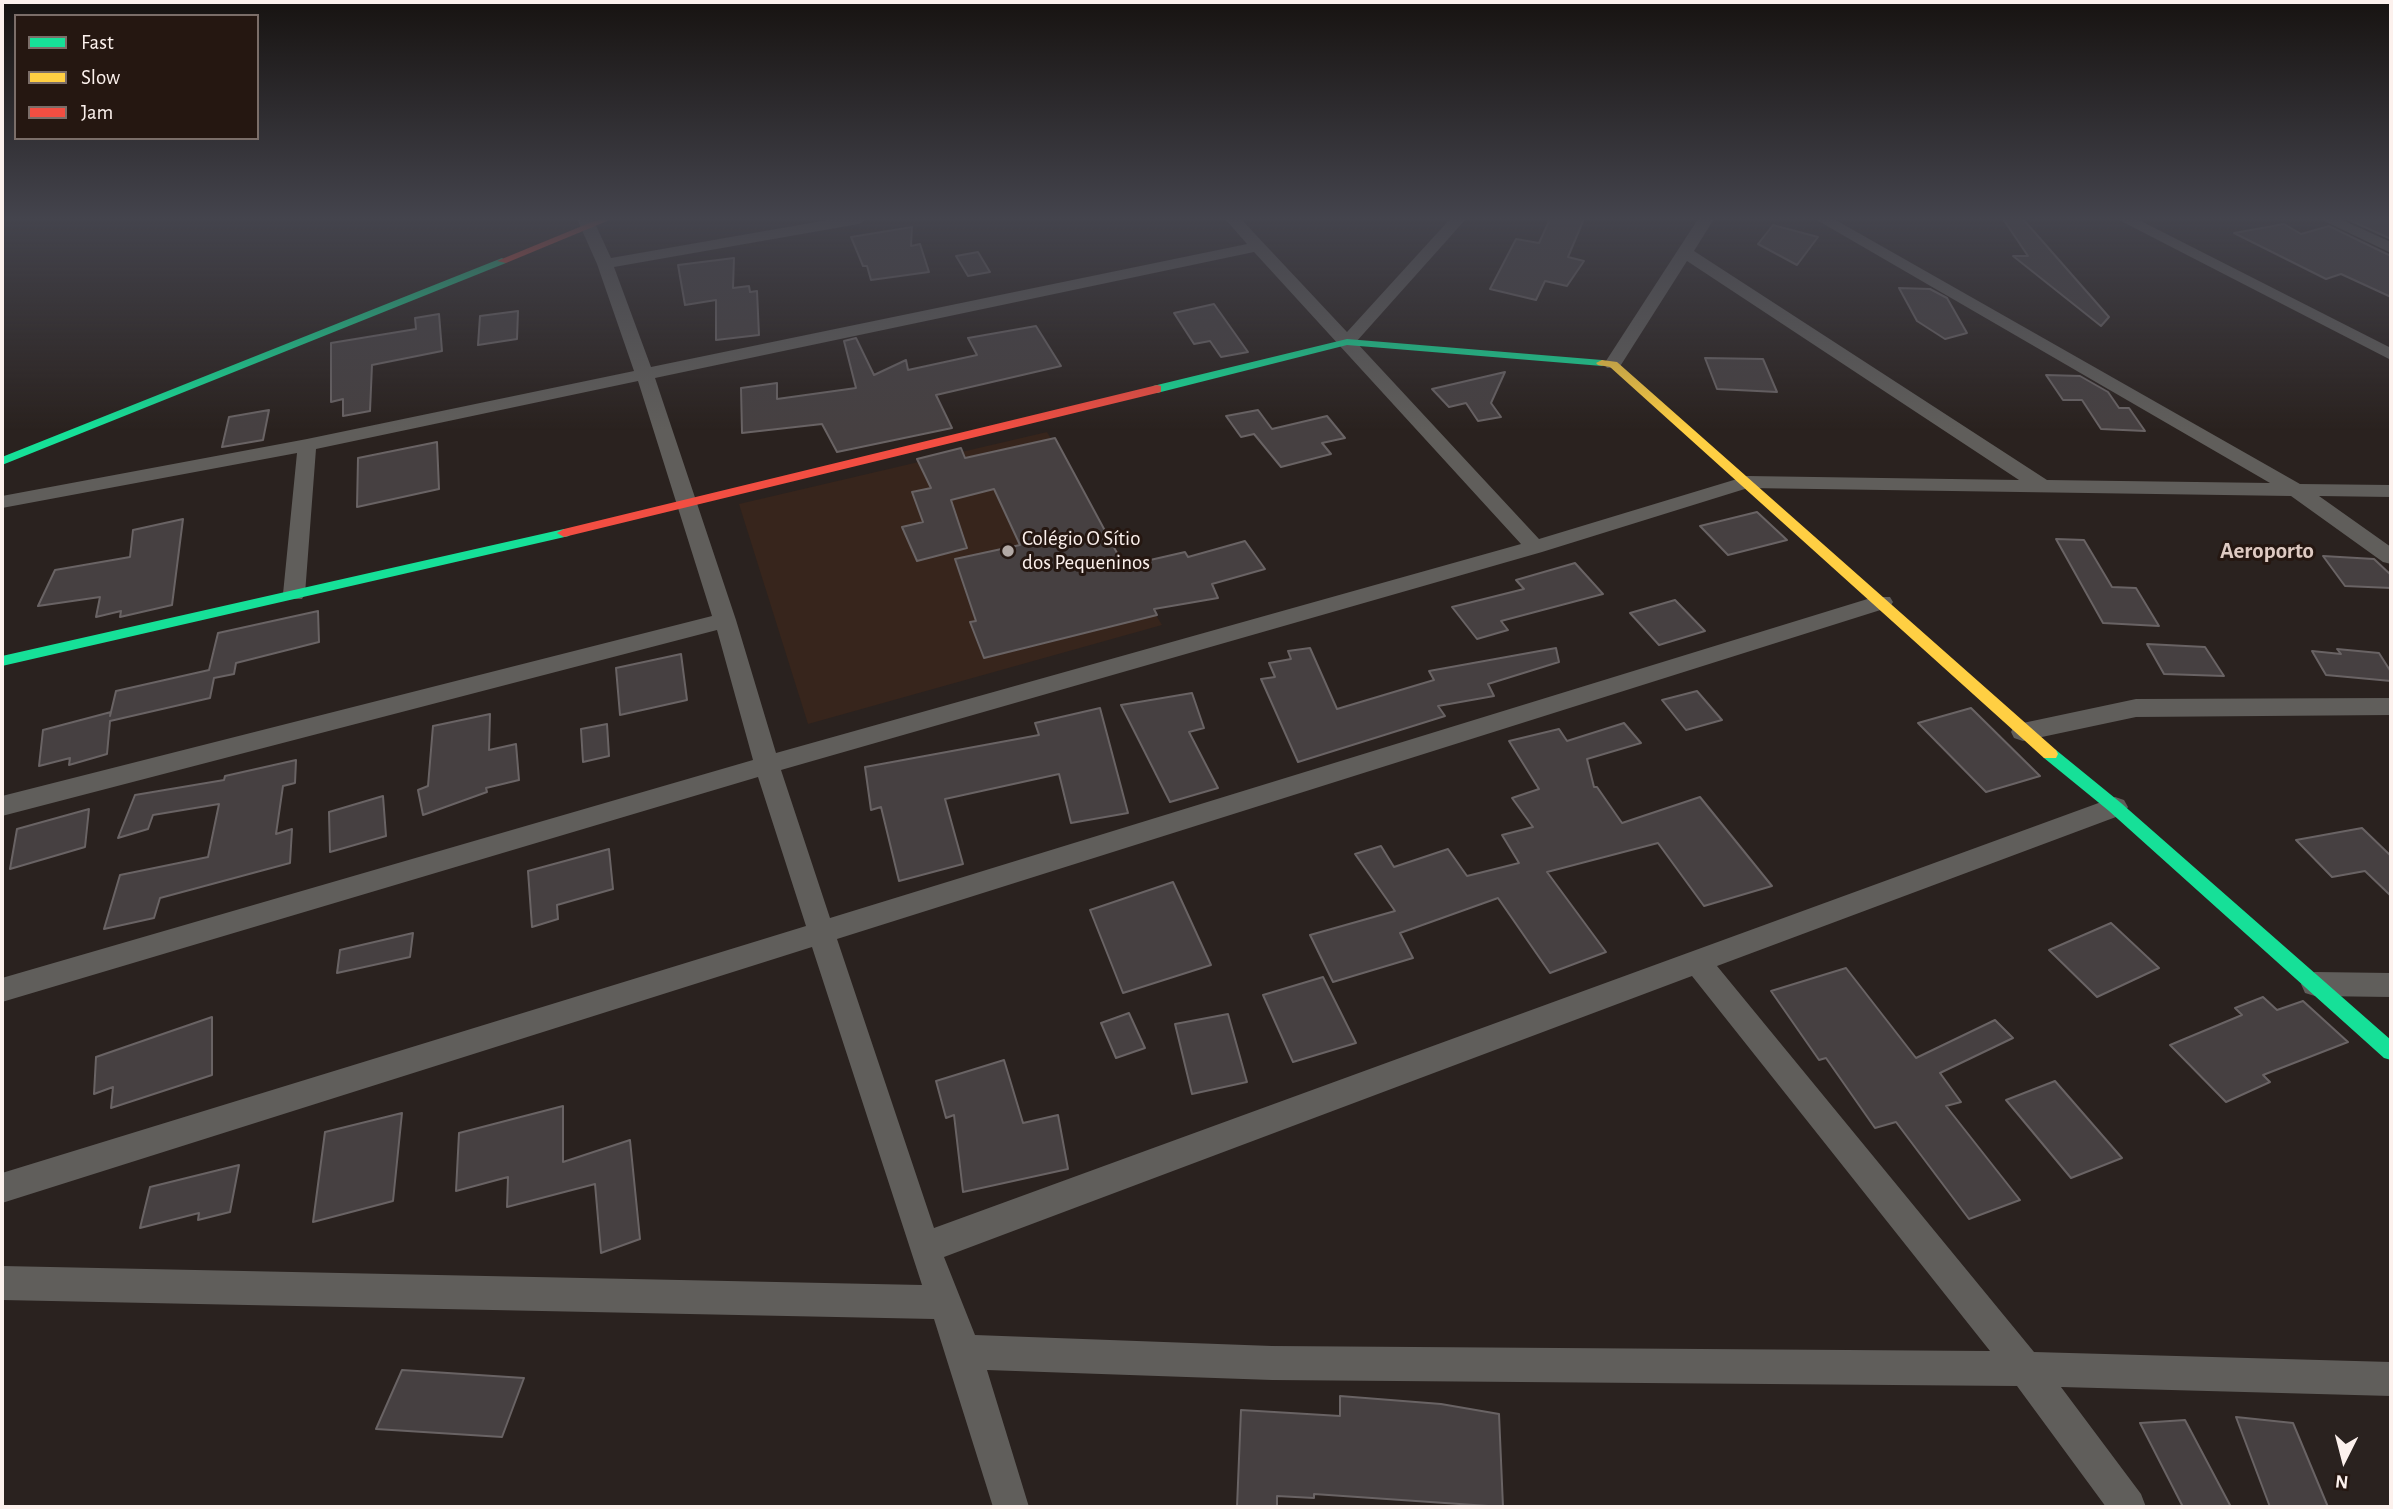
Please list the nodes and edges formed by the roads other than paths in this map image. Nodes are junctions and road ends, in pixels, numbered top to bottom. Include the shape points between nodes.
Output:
1 (411, 289) edge
2 (422, 289) edge
3 (614, 289) edge
4 (1052, 289) edge
5 (1298, 289) edge
6 (1394, 289) edge
7 (1661, 289) edge
8 (1742, 289) edge
9 (1946, 289) edge
10 (2263, 289) edge
11 (1347, 342) junction
12 (2391, 355) edge
13 (1613, 364) junction
14 (645, 375) junction
15 (307, 444) junction
16 (2, 446) edge
17 (2, 461) edge
18 (1746, 482) junction
19 (2042, 487) junction
20 (2295, 489) junction
21 (2391, 491) edge
22 (2, 502) edge
23 (685, 505) junction
24 (1535, 547) junction
25 (2391, 557) edge
26 (294, 594) junction
27 (1882, 602) junction
28 (725, 621) junction
29 (2, 661) edge
30 (2391, 707) edge
31 (2023, 732) junction
32 (767, 765) junction
33 (2, 806) edge
34 (2115, 807) junction
35 (824, 934) junction
36 (1697, 962) junction
37 (2315, 984) junction
38 (2391, 985) edge
39 (2, 990) edge
40 (2391, 1052) edge
41 (2, 1188) edge
42 (924, 1248) junction
43 (2, 1283) edge
44 (945, 1303) junction
45 (964, 1352) junction
46 (2026, 1369) junction
47 (2391, 1379) edge
48 (1011, 1507) edge
49 (2128, 1507) edge

1 - 16 street
2 - 17 street
3 - 14 street
4 - 14 street
5 - 11 street
6 - 11 street
7 - 13 street
8 - 19 street
9 - 20 street
10 - 12 street
11 - 13 street
11 - 23 street
11 - 24 street
13 - 18 street
14 - 15 street
14 - 23 street
15 - 22 street
15 - 26 street
18 - 19 street
18 - 24 street
18 - 27 street
19 - 20 street
20 - 21 street
20 - 25 street
23 - 26 street
23 - 28 street
24 - 32 street
26 - 29 street
27 - 31 street
27 - 35 street
28 - 32 street
28 - 33 street
30 - 31 street via 2136,708
31 - 34 street
32 - 35 street
32 - 39 street
34 - 36 street
34 - 37 street
35 - 41 street
35 - 42 street
36 - 42 street
36 - 46 street
37 - 38 street
37 - 40 street
42 - 44 street
43 - 44 street
44 - 45 street
45 - 46 street via 1272,1363
45 - 48 street
46 - 47 street
46 - 49 street

